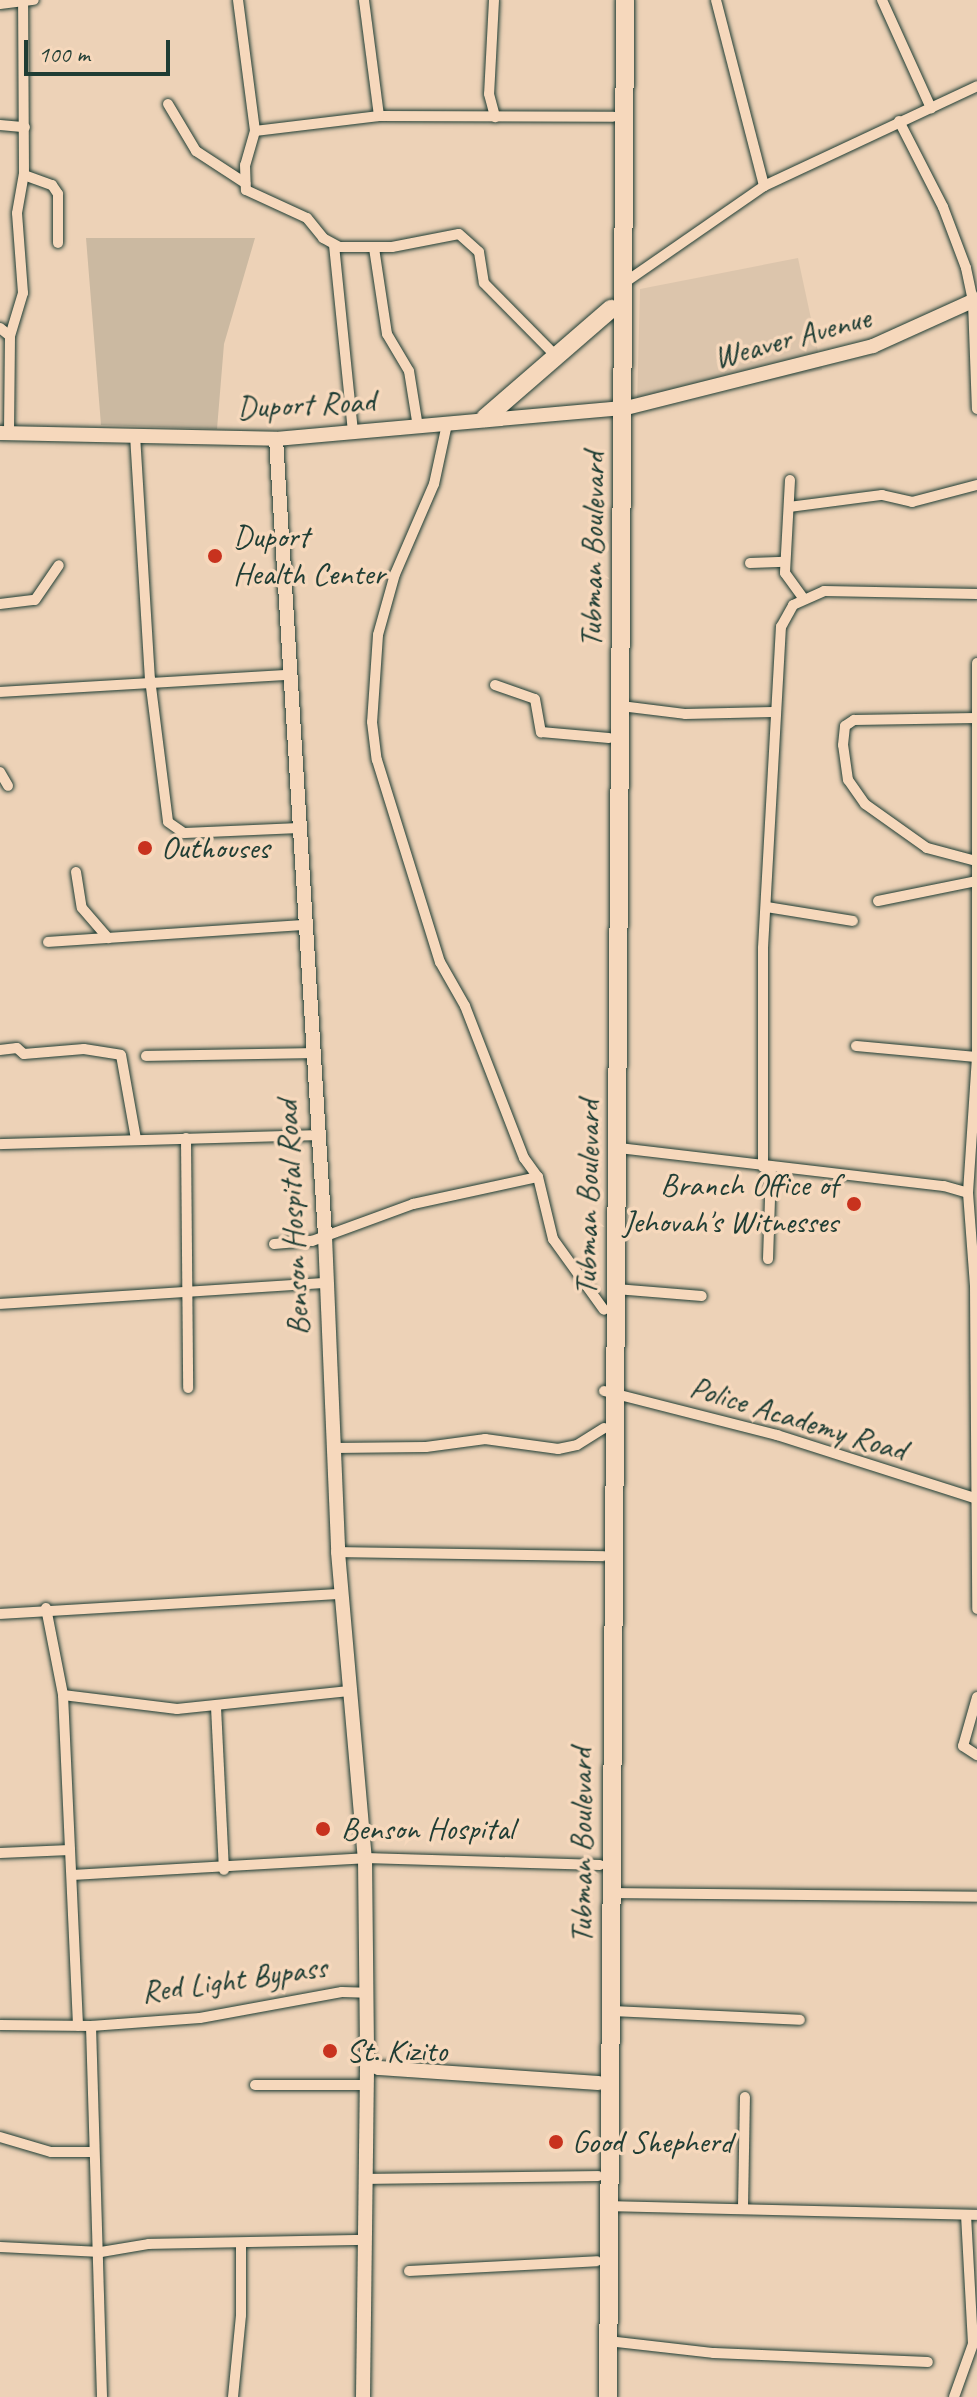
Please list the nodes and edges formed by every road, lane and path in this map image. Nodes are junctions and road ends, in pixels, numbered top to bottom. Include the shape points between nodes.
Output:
1 (238, 0) edge
2 (364, 0) edge
3 (494, 0) edge
4 (613, 0) edge
5 (625, 0) edge
6 (716, 0) edge
7 (882, 0) edge
8 (28, 1) edge
9 (0, 4) edge
10 (977, 86) edge
11 (168, 104) dead end
12 (931, 108) junction
13 (379, 116) junction
14 (495, 117) junction
15 (613, 117) junction
16 (899, 121) junction
17 (0, 125) edge
18 (25, 127) junction
19 (255, 131) junction
20 (24, 175) junction
21 (245, 183) junction
22 (764, 186) junction
23 (58, 243) dead end
24 (334, 245) junction
25 (374, 248) junction
26 (623, 284) junction
27 (975, 301) edge
28 (611, 309) junction
29 (0, 328) edge
30 (10, 336) junction
31 (554, 354) junction
32 (620, 409) junction
33 (977, 409) edge
34 (485, 418) junction
35 (447, 424) junction
36 (418, 427) junction
37 (5, 432) edge
38 (353, 432) junction
39 (135, 435) junction
40 (276, 439) junction
41 (790, 480) dead end
42 (977, 485) edge
43 (789, 507) junction
44 (785, 562) junction
45 (750, 563) dead end
46 (59, 565) dead end
47 (977, 594) edge
48 (803, 598) junction
49 (0, 604) edge
50 (977, 663) edge
51 (288, 675) junction
52 (150, 679) junction
53 (977, 684) edge
54 (495, 685) dead end
55 (0, 692) edge
56 (621, 706) junction
57 (773, 712) junction
58 (976, 718) edge
59 (609, 738) junction
60 (0, 772) edge
61 (8, 786) dead end
62 (976, 811) edge
63 (300, 828) junction
64 (976, 861) edge
65 (76, 872) dead end
66 (976, 881) edge
67 (878, 901) dead end
68 (767, 907) junction
69 (853, 921) dead end
70 (305, 925) junction
71 (108, 938) junction
72 (48, 942) dead end
73 (856, 1046) dead end
74 (0, 1050) edge
75 (312, 1053) junction
76 (146, 1056) dead end
77 (977, 1057) edge
78 (316, 1135) junction
79 (186, 1138) junction
80 (136, 1139) junction
81 (0, 1144) edge
82 (619, 1148) junction
83 (767, 1168) junction
84 (538, 1177) junction
85 (968, 1193) junction
86 (974, 1220) edge
87 (325, 1236) junction
88 (274, 1244) dead end
89 (768, 1259) dead end
90 (326, 1283) junction
91 (616, 1289) junction
92 (185, 1290) junction
93 (702, 1296) dead end
94 (0, 1304) edge
95 (604, 1310) junction
96 (976, 1346) edge
97 (188, 1388) dead end
98 (610, 1393) junction
99 (604, 1428) junction
100 (334, 1448) junction
101 (975, 1498) edge
102 (338, 1552) junction
103 (603, 1556) junction
104 (341, 1594) junction
105 (46, 1608) junction
106 (977, 1609) edge
107 (0, 1614) edge
108 (349, 1691) junction
109 (63, 1695) junction
110 (977, 1697) edge
111 (216, 1707) junction
112 (977, 1755) edge
113 (70, 1850) junction
114 (0, 1853) edge
115 (365, 1858) junction
116 (600, 1865) junction
117 (224, 1870) junction
118 (72, 1875) junction
119 (612, 1893) junction
120 (977, 1897) edge
121 (366, 1993) junction
122 (612, 2011) junction
123 (800, 2020) dead end
124 (0, 2025) edge
125 (78, 2026) junction
126 (91, 2026) junction
127 (367, 2063) junction
128 (598, 2083) junction
129 (255, 2085) dead end
130 (367, 2085) junction
131 (745, 2097) dead end
132 (0, 2137) edge
133 (94, 2152) junction
134 (598, 2176) junction
135 (365, 2179) junction
136 (610, 2206) junction
137 (743, 2208) junction
138 (972, 2215) edge
139 (363, 2240) junction
140 (241, 2243) junction
141 (0, 2247) edge
142 (101, 2252) junction
143 (597, 2261) junction
144 (409, 2271) dead end
145 (608, 2341) junction
146 (928, 2362) dead end
147 (102, 2397) edge
148 (233, 2397) edge
149 (363, 2397) edge
150 (596, 2397) edge
151 (608, 2397) edge
152 (954, 2397) edge

1 - 19 street
2 - 13 street
3 - 14 street via 489,94
4 - 15 highway, Tubman Boulevard
5 - 26 highway, Tubman Boulevard
6 - 22 street
7 - 12 street
8 - 9 street
8 - 18 street
10 - 12 street
11 - 21 street via 196,151
12 - 16 street
13 - 14 street
13 - 19 street
14 - 15 street
15 - 28 highway, Tubman Boulevard
16 - 22 street
16 - 27 street via 943,207
17 - 18 street
18 - 20 street
19 - 21 street
20 - 23 street via 52,185 58,194
20 - 30 street via 17,213 23,293
21 - 24 street via 261,199 307,218
22 - 26 street
24 - 25 street
24 - 38 street
25 - 31 street via 451,233 472,242 484,283
25 - 36 street via 387,334 409,371
26 - 32 highway, Tubman Boulevard
27 - 32 street, Weaver Avenue via 873,346
27 - 33 street
28 - 31 highway
28 - 32 highway, Tubman Boulevard
29 - 30 street
30 - 37 street
31 - 34 highway
32 - 34 street, Duport Road
32 - 56 highway, Tubman Boulevard
32 - 59 highway, Tubman Boulevard
34 - 35 street, Duport Road
35 - 36 street, Duport Road
35 - 84 street via 434,484 395,574 378,635 372,722 394,821 440,962 465,1006 524,1158
36 - 38 street, Duport Road
37 - 39 street, Duport Road
38 - 40 street, Duport Road
39 - 40 street, Duport Road
39 - 52 street
40 - 51 street, Benson Hospital Road
41 - 43 street
42 - 43 street via 912,502 882,495
43 - 44 street
44 - 45 street
44 - 48 street via 786,577
46 - 49 street via 35,600
47 - 48 street via 824,591
48 - 57 street via 781,627
50 - 53 street
51 - 52 street
51 - 63 street, Benson Hospital Road
52 - 55 street
52 - 63 street via 171,827 184,833
53 - 58 street
54 - 59 street via 535,699 541,732
56 - 57 street via 685,714
56 - 82 highway, Tubman Boulevard
57 - 68 street
58 - 62 street
58 - 64 street via 854,720 845,726 843,745 848,780 865,804 927,848
59 - 95 highway, Tubman Boulevard
60 - 61 street
62 - 64 street
63 - 70 street, Benson Hospital Road
64 - 66 street
65 - 71 street via 82,908
66 - 67 street
66 - 77 street
68 - 69 street
68 - 83 street
70 - 71 street
70 - 75 street, Benson Hospital Road
71 - 72 street
73 - 77 street
74 - 80 street via 17,1048 24,1054 84,1049 121,1055
75 - 76 street
75 - 78 street, Benson Hospital Road
77 - 85 street
78 - 79 street
78 - 87 street, Benson Hospital Road
79 - 80 street
79 - 92 street
80 - 81 street
82 - 83 street
82 - 91 highway, Tubman Boulevard
83 - 85 street
83 - 89 street
84 - 87 street via 456,1192
84 - 95 street via 562,1258
85 - 86 street
86 - 96 street
87 - 88 street
87 - 90 street, Benson Hospital Road
90 - 92 street
90 - 100 street, Benson Hospital Road
91 - 93 street
91 - 98 highway, Tubman Boulevard
92 - 94 street
92 - 97 street
95 - 98 highway, Tubman Boulevard
96 - 101 street
98 - 99 highway, Tubman Boulevard
98 - 101 street, Police Academy Road via 777,1435
98 - 119 highway, Tubman Boulevard
99 - 100 street via 577,1445 558,1449 485,1439 426,1447
99 - 103 highway, Tubman Boulevard
100 - 102 street, Benson Hospital Road
101 - 106 street
102 - 103 street
102 - 104 street, Benson Hospital Road
103 - 116 highway, Tubman Boulevard
104 - 105 street
104 - 108 street, Benson Hospital Road
105 - 107 street
105 - 109 street
108 - 111 street
108 - 115 street, Benson Hospital Road
109 - 111 street via 147,1707
109 - 113 street
110 - 112 street via 963,1746
111 - 117 street
113 - 114 street
113 - 118 street
115 - 116 street
115 - 117 street
115 - 121 street, Benson Hospital Road
116 - 128 highway, Tubman Boulevard
117 - 118 street
118 - 125 street
119 - 120 street
119 - 122 highway, Tubman Boulevard
121 - 126 street, Red Light Bypass via 342,1992 200,2018
121 - 127 street, Red Light Bypass
122 - 123 street
122 - 136 highway, Tubman Boulevard
124 - 125 street, Red Light Bypass
125 - 126 street, Red Light Bypass
126 - 133 street
127 - 128 street
127 - 130 street, Red Light Bypass
128 - 134 highway, Tubman Boulevard
129 - 130 street
130 - 135 street, Red Light Bypass
131 - 137 street
132 - 133 street via 51,2152
133 - 142 street
134 - 135 street
134 - 143 highway, Tubman Boulevard
135 - 139 street, Red Light Bypass
136 - 137 street
136 - 145 highway, Tubman Boulevard
137 - 138 street
138 - 152 street via 973,2344
139 - 140 street
139 - 149 street, Red Light Bypass
140 - 142 street via 149,2244
140 - 148 street
141 - 142 street
142 - 147 street
143 - 144 street
143 - 150 highway, Tubman Boulevard
145 - 146 street via 714,2353
145 - 151 highway, Tubman Boulevard

